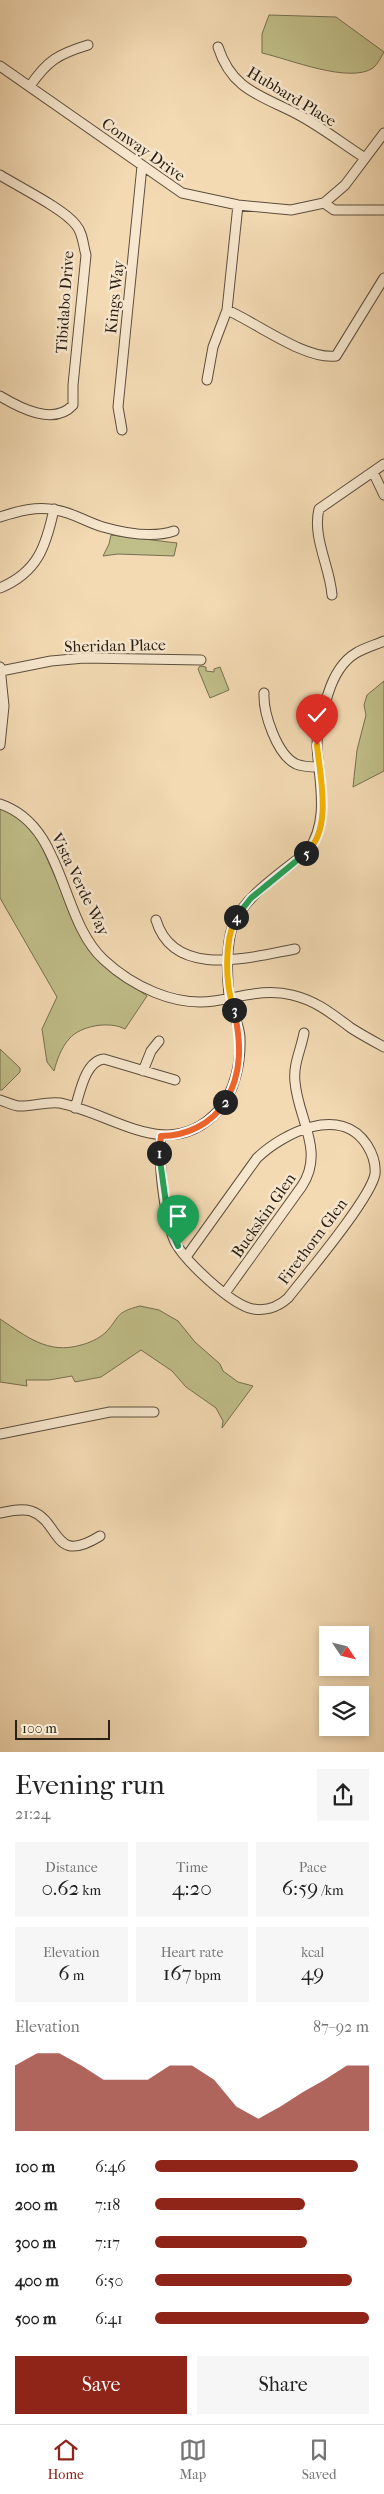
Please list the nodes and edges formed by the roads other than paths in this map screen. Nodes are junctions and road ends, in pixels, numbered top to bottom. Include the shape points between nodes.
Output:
1 (88, 45) dead end
2 (218, 46) dead end
3 (0, 66) edge
4 (30, 86) junction
5 (384, 133) edge
6 (365, 158) junction
7 (142, 166) junction
8 (0, 175) edge
9 (238, 204) junction
10 (321, 204) junction
11 (384, 210) edge
12 (384, 278) edge
13 (227, 310) junction
14 (207, 380) dead end
15 (0, 396) edge
16 (122, 430) dead end
17 (384, 464) edge
18 (373, 472) junction
19 (384, 495) edge
20 (54, 509) junction
21 (0, 517) edge
22 (174, 531) dead end
23 (0, 588) edge
24 (332, 596) dead end
25 (384, 641) edge
26 (201, 660) dead end
27 (0, 669) edge
28 (264, 693) dead end
29 (0, 745) edge
30 (319, 766) junction
31 (0, 804) edge
32 (156, 920) dead end
33 (295, 949) dead end
34 (229, 961) junction
35 (229, 998) junction
36 (304, 1033) dead end
37 (159, 1041) dead end
38 (384, 1047) edge
39 (143, 1071) junction
40 (175, 1080) dead end
41 (0, 1100) edge
42 (75, 1108) junction
43 (306, 1128) junction
44 (161, 1136) junction
45 (186, 1257) junction
46 (225, 1293) junction
47 (154, 1412) dead end
48 (0, 1434) edge
49 (0, 1513) edge
50 (100, 1536) dead end

1 - 4 street via 52,59
2 - 6 street, Hubbard Place via 223,63 248,91 298,114
3 - 4 street, Conway Drive
4 - 7 street, Conway Drive
5 - 6 street
6 - 10 street via 345,185
7 - 9 street, Conway Drive via 182,194
7 - 16 street, Kings Way via 118,407
8 - 15 street, Tibidabo Drive via 66,215 77,226 86,255 73,405 67,412 55,416 20,408
9 - 10 street, Conway Drive via 291,210
9 - 13 street
10 - 11 street, Conway Drive via 334,210
12 - 13 street via 336,356 328,357 293,346
13 - 14 street via 213,347
17 - 18 street
18 - 19 street
18 - 24 street via 320,509 317,528
20 - 21 street via 22,509
20 - 22 street via 112,529 161,535
20 - 23 street via 42,552 21,576
25 - 30 street via 355,654 336,675 319,730
26 - 27 street, Sheridan Place via 84,658
27 - 29 street via 4,706
28 - 30 street via 263,707 284,756 298,765
30 - 34 street via 322,811 319,832 308,851 242,908 232,926
31 - 35 street, Vista Verde Way via 23,815 39,833 86,936 103,960 154,993 184,1001 213,1002
32 - 34 street via 166,940 186,953 208,960
33 - 34 street
34 - 35 street
35 - 38 street, Vista Verde Way via 272,992 293,995 333,1012
35 - 44 street via 240,1034 240,1049 237,1073 229,1096 210,1119 190,1131
36 - 43 street, Buckskin Glen via 294,1067 294,1084
37 - 39 street
39 - 40 street
39 - 42 street via 104,1059 97,1060 90,1066
41 - 42 street via 18,1106 48,1102
42 - 44 street
43 - 45 street via 270,1146 257,1158
43 - 46 street, Buckskin Glen via 313,1162 308,1177
43 - 46 street, Firethorn Glen via 336,1125 350,1129 363,1139 372,1153 375,1173 370,1188 282,1303 270,1309 255,1309
44 - 45 street, Firethorn Glen via 160,1161 169,1225
45 - 46 street, Firethorn Glen via 192,1266
47 - 48 street via 110,1412
49 - 50 street via 31,1511 62,1543 70,1546

